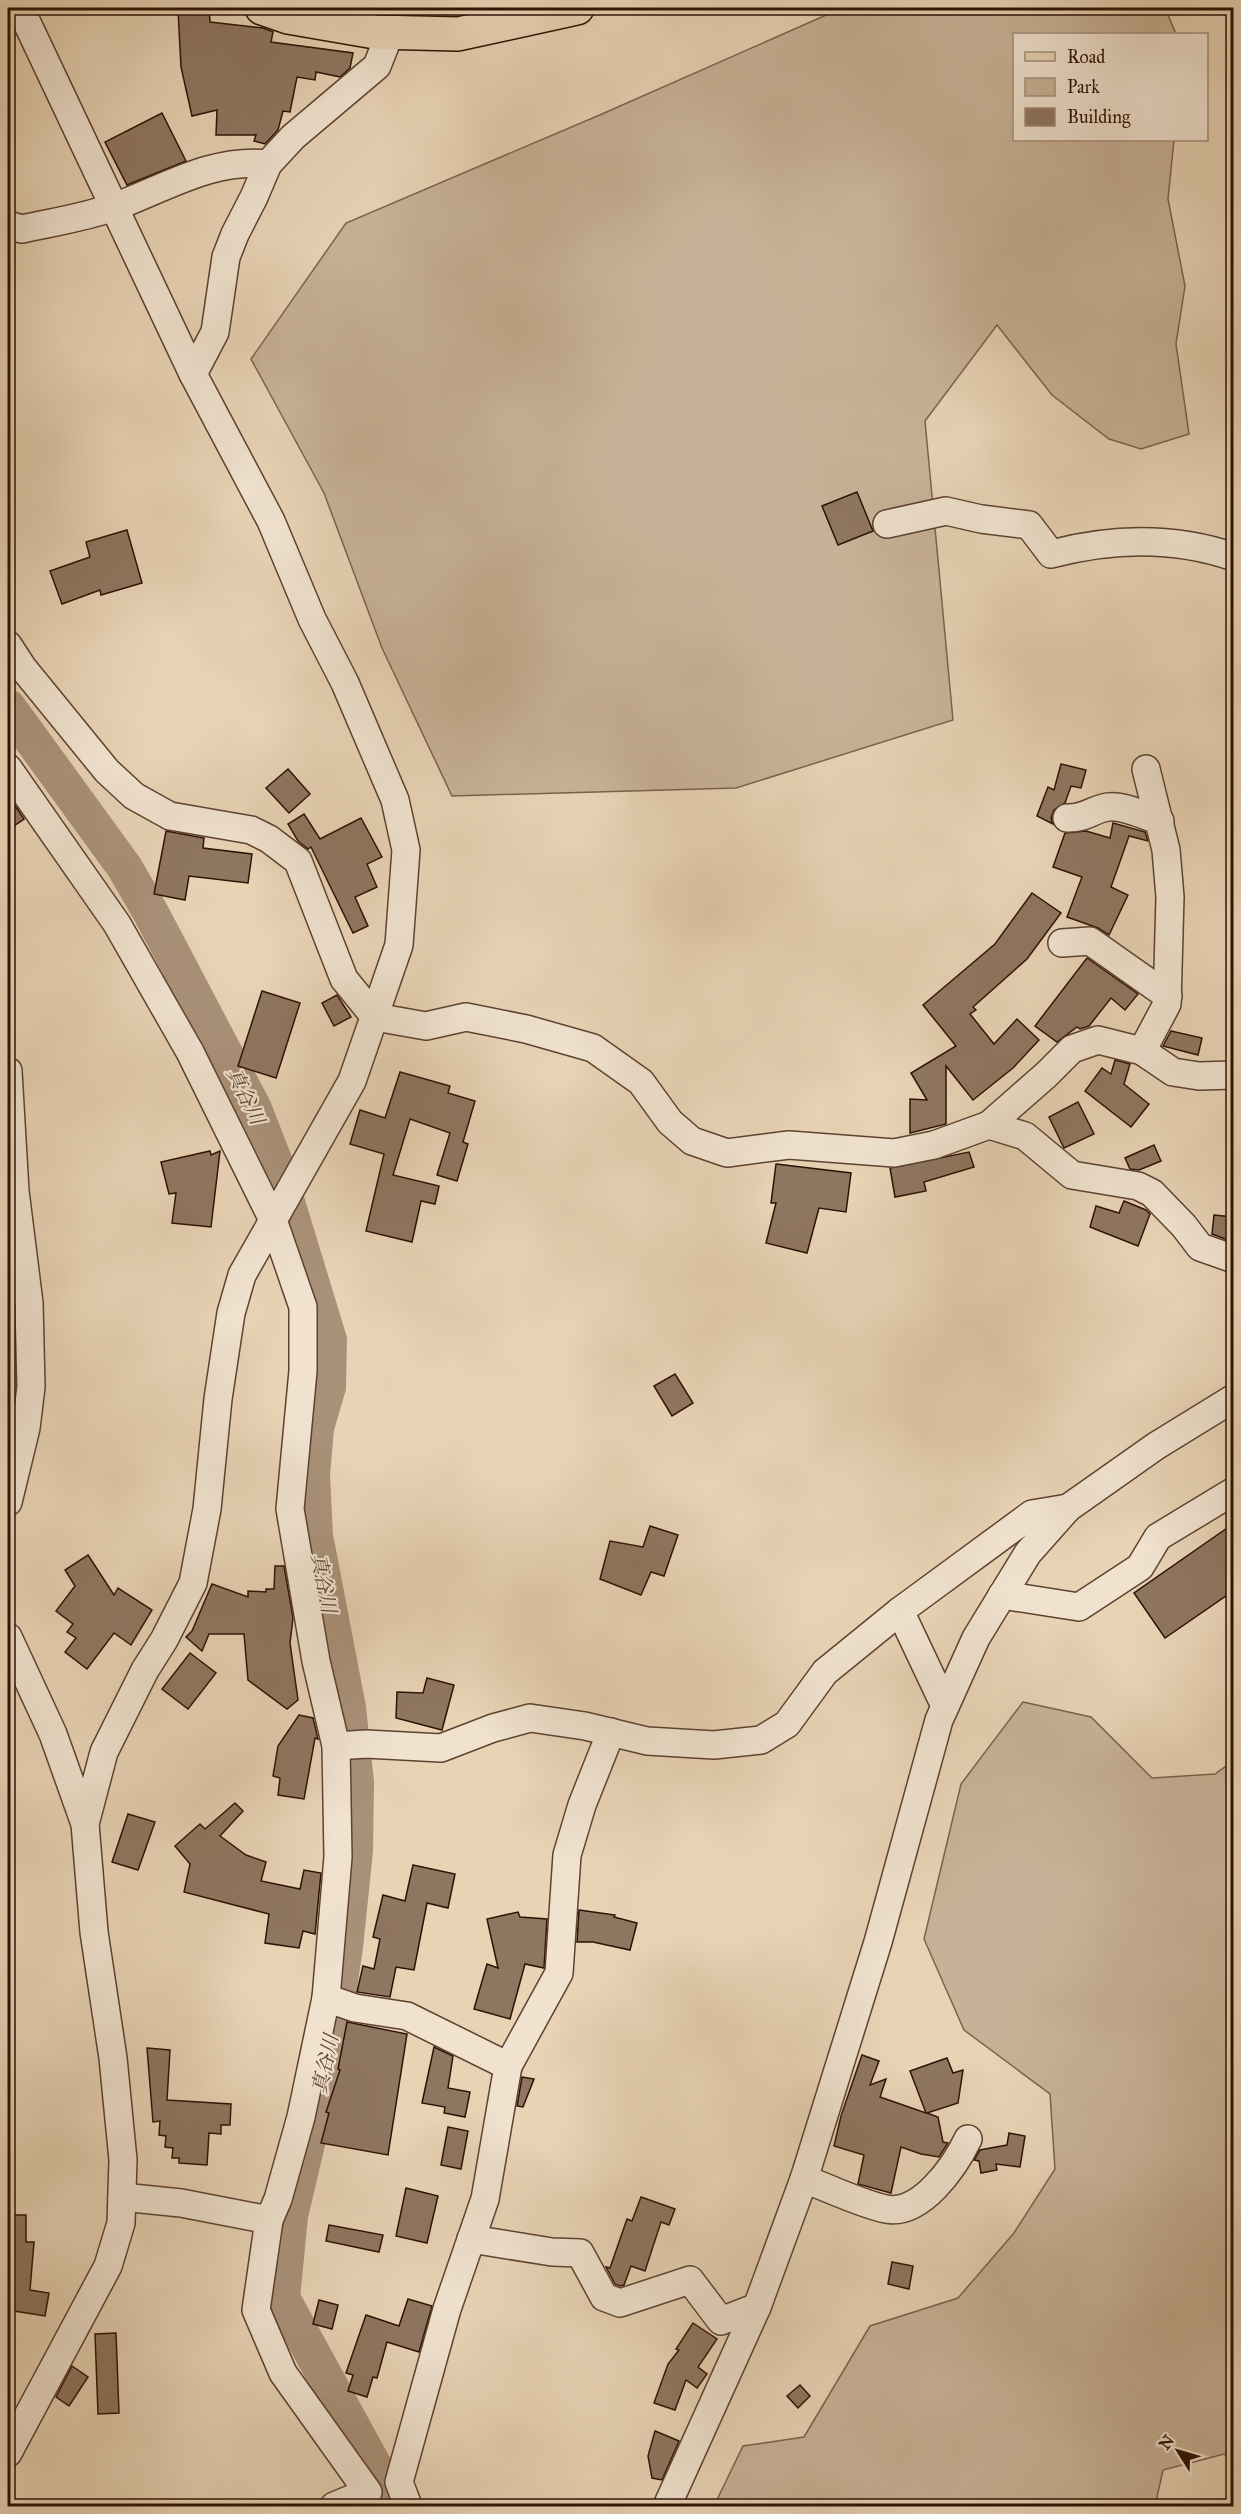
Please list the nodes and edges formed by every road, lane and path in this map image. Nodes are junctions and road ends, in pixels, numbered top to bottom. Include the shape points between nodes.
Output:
1 (20, 8) edge
2 (262, 8) edge
3 (577, 8) edge
4 (390, 33) junction
5 (268, 164) junction
6 (116, 206) junction
7 (8, 225) edge
8 (193, 374) junction
9 (887, 524) dead end
10 (1233, 557) edge
11 (8, 645) edge
12 (8, 768) edge
13 (1146, 769) dead end
14 (1067, 818) dead end
15 (1160, 821) junction
16 (1062, 943) dead end
17 (1168, 996) junction
18 (375, 1017) junction
19 (1142, 1051) junction
20 (8, 1071) edge
21 (1233, 1075) edge
22 (989, 1125) junction
23 (277, 1214) junction
24 (1233, 1259) edge
25 (1233, 1398) edge
26 (1233, 1491) edge
27 (8, 1503) edge
28 (1068, 1508) junction
29 (1002, 1595) junction
30 (900, 1611) junction
31 (8, 1637) edge
32 (945, 1706) junction
33 (611, 1732) junction
34 (348, 1745) junction
35 (85, 1824) junction
36 (327, 1998) junction
37 (508, 2066) junction
38 (968, 2139) dead end
39 (804, 2179) junction
40 (122, 2197) junction
41 (269, 2220) junction
42 (471, 2239) junction
43 (757, 2307) junction
44 (8, 2453) edge
45 (404, 2494) edge
46 (372, 2499) edge
47 (334, 2506) edge
48 (667, 2506) edge

1 - 6 street
2 - 4 main road via 288,17
3 - 4 main road via 458,34
4 - 5 street via 377,66 293,137
5 - 6 street via 250,162 201,170
5 - 8 street via 226,257 215,332
6 - 7 street via 22,229
6 - 8 street
8 - 18 street via 271,521 395,800 406,850 399,945
9 - 10 street via 946,511 1029,525 1051,554 1089,544 1134,541 1206,548
11 - 18 street via 107,771 134,796 171,816 252,830 298,861 344,979
12 - 23 street via 117,924
13 - 15 street
14 - 15 street via 1079,818 1108,807
15 - 17 street via 1167,850 1170,897
16 - 17 street via 1090,941
17 - 19 street
18 - 22 street via 426,1026 466,1017 593,1048 641,1082 669,1122 693,1141 727,1153 789,1145 894,1153 934,1145
18 - 23 street via 352,1081
19 - 21 street via 1173,1072
19 - 22 street via 1098,1040 1072,1049
20 - 27 street via 15,1191 29,1302 31,1387 26,1428
22 - 24 street via 1025,1136 1072,1175 1138,1186 1152,1193 1200,1247
23 - 34 street via 303,1308 303,1371 290,1509 316,1661
23 - 35 street via 242,1275 231,1313 207,1509 193,1583 104,1752
25 - 28 street
26 - 29 street via 1158,1537 1140,1567 1078,1607
28 - 29 street via 1028,1553
28 - 30 street via 1032,1514
29 - 32 street via 976,1638
30 - 32 street
30 - 33 street via 825,1672 787,1724 761,1740 714,1745 647,1741
31 - 35 street via 53,1734
32 - 39 street via 878,1942
33 - 34 street via 530,1718 441,1748
33 - 37 street via 567,1855 559,1973
34 - 36 street
35 - 40 street via 94,1932 113,2058 123,2160
36 - 37 street via 355,2008 407,2016
36 - 41 street via 301,2117
37 - 42 street via 485,2199
38 - 39 street via 957,2161 911,2207 888,2210
39 - 43 street
40 - 41 street via 181,2203
40 - 44 street via 121,2223 108,2265
41 - 46 street via 256,2310 284,2373
42 - 43 street via 580,2253 604,2297 620,2303 690,2280 721,2322
42 - 45 street via 447,2309
43 - 48 street
45 - 46 street
46 - 47 street

